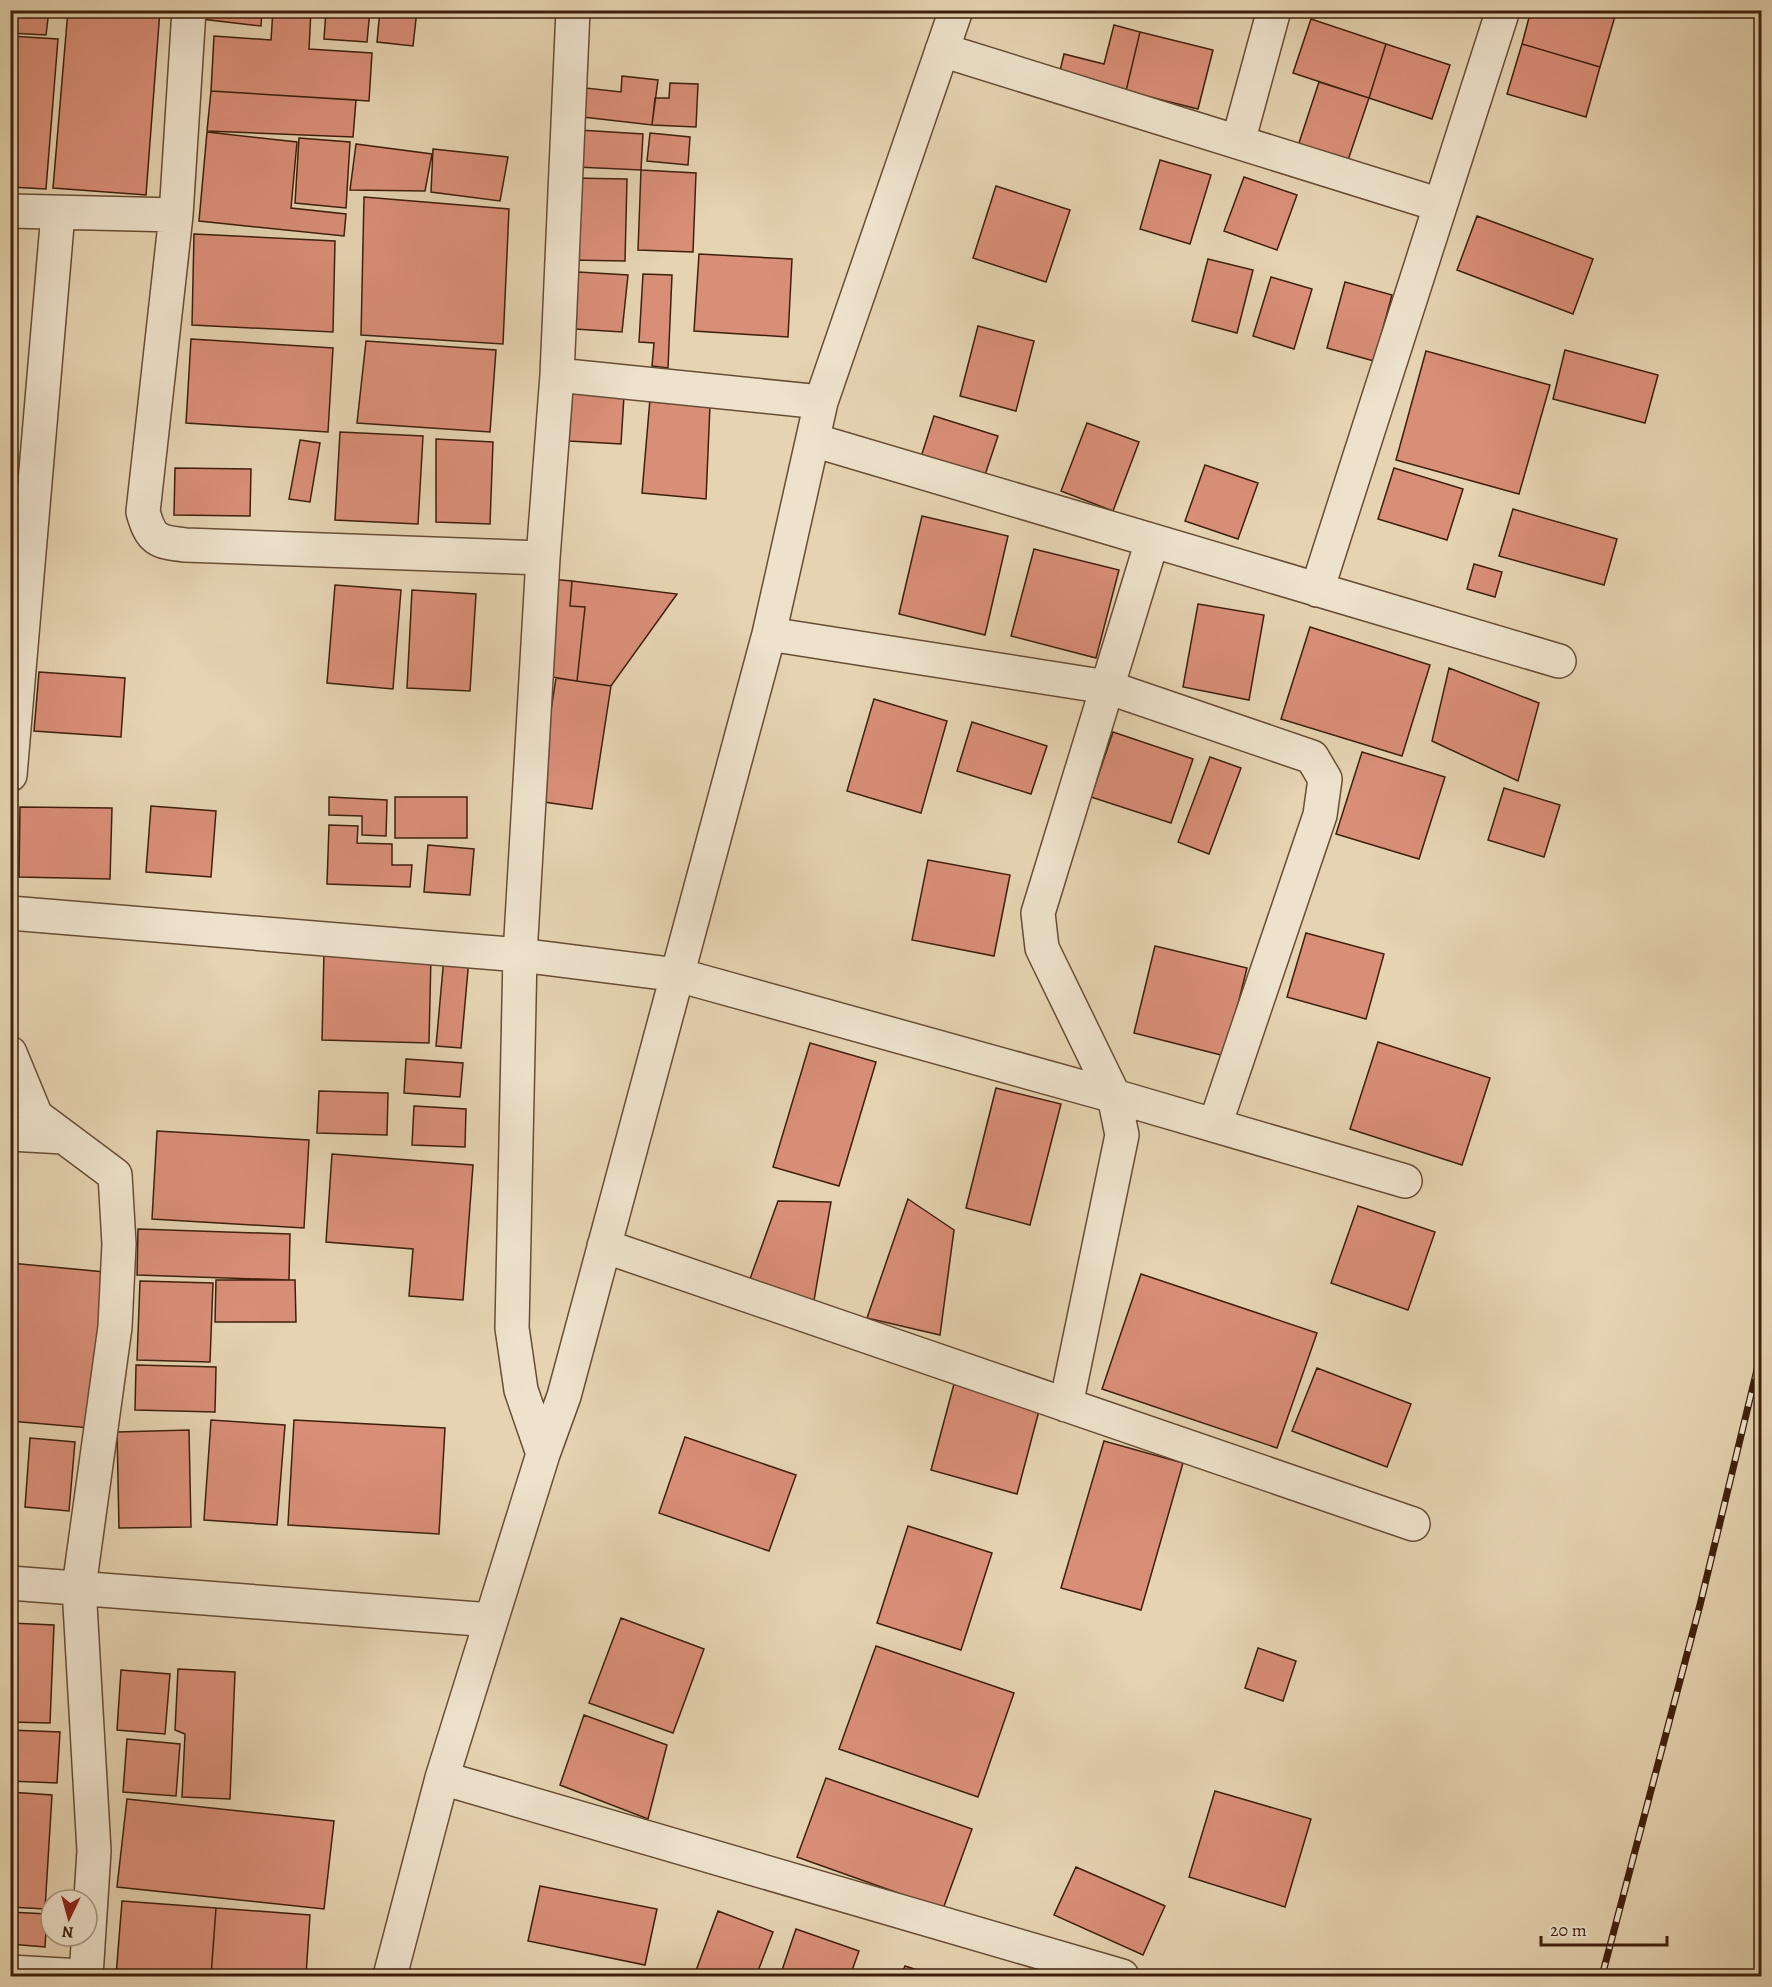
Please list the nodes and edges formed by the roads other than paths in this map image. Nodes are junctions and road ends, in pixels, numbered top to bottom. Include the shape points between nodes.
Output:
1 (189, 10) edge
2 (573, 10) edge
3 (956, 10) edge
4 (1274, 10) edge
5 (1503, 10) edge
6 (942, 50) junction
7 (1238, 142) junction
8 (1440, 205) junction
9 (10, 211) edge
10 (58, 213) junction
11 (176, 215) junction
12 (557, 375) junction
13 (822, 402) junction
14 (813, 440) junction
15 (1152, 541) junction
16 (543, 558) junction
17 (1317, 590) junction
18 (770, 634) junction
19 (1559, 661) dead end
20 (1107, 687) junction
21 (10, 774) edge
22 (10, 913) edge
23 (520, 955) junction
24 (678, 975) junction
25 (10, 1053) edge
26 (1114, 1096) junction
27 (1215, 1125) junction
28 (10, 1134) edge
29 (64, 1137) junction
30 (1405, 1181) dead end
31 (604, 1246) junction
32 (1066, 1405) junction
33 (543, 1454) junction
34 (1413, 1524) dead end
35 (10, 1583) edge
36 (79, 1587) junction
37 (491, 1620) junction
38 (442, 1778) junction
39 (10, 1972) edge
40 (81, 1977) edge
41 (86, 1977) edge
42 (390, 1977) edge
43 (1122, 1977) edge

1 - 11 street
2 - 12 street
3 - 6 street
4 - 7 street
5 - 8 street
6 - 7 street
6 - 13 street
7 - 8 street
8 - 17 street
9 - 10 street
10 - 11 street
10 - 21 street
11 - 16 street via 143,512 154,538 185,545
12 - 13 street
12 - 16 street
13 - 14 street
14 - 15 street
14 - 18 street
15 - 17 street
15 - 20 street
16 - 23 street
17 - 19 street
18 - 20 street
18 - 24 street
20 - 26 street via 1038,913 1042,948
20 - 27 street via 1311,757 1325,779 1320,815
22 - 23 street
23 - 24 street
23 - 33 street via 512,1328 521,1390
24 - 26 street
24 - 31 street
25 - 29 street via 36,1116
26 - 27 street
26 - 32 street via 1122,1135
27 - 30 street
28 - 29 street
29 - 36 street via 115,1175 118,1244 115,1327
31 - 32 street
31 - 33 street via 564,1396
32 - 34 street
33 - 37 street
35 - 36 street
36 - 37 street
36 - 41 street via 94,1851
37 - 38 street
38 - 42 street
38 - 43 street
39 - 40 street

